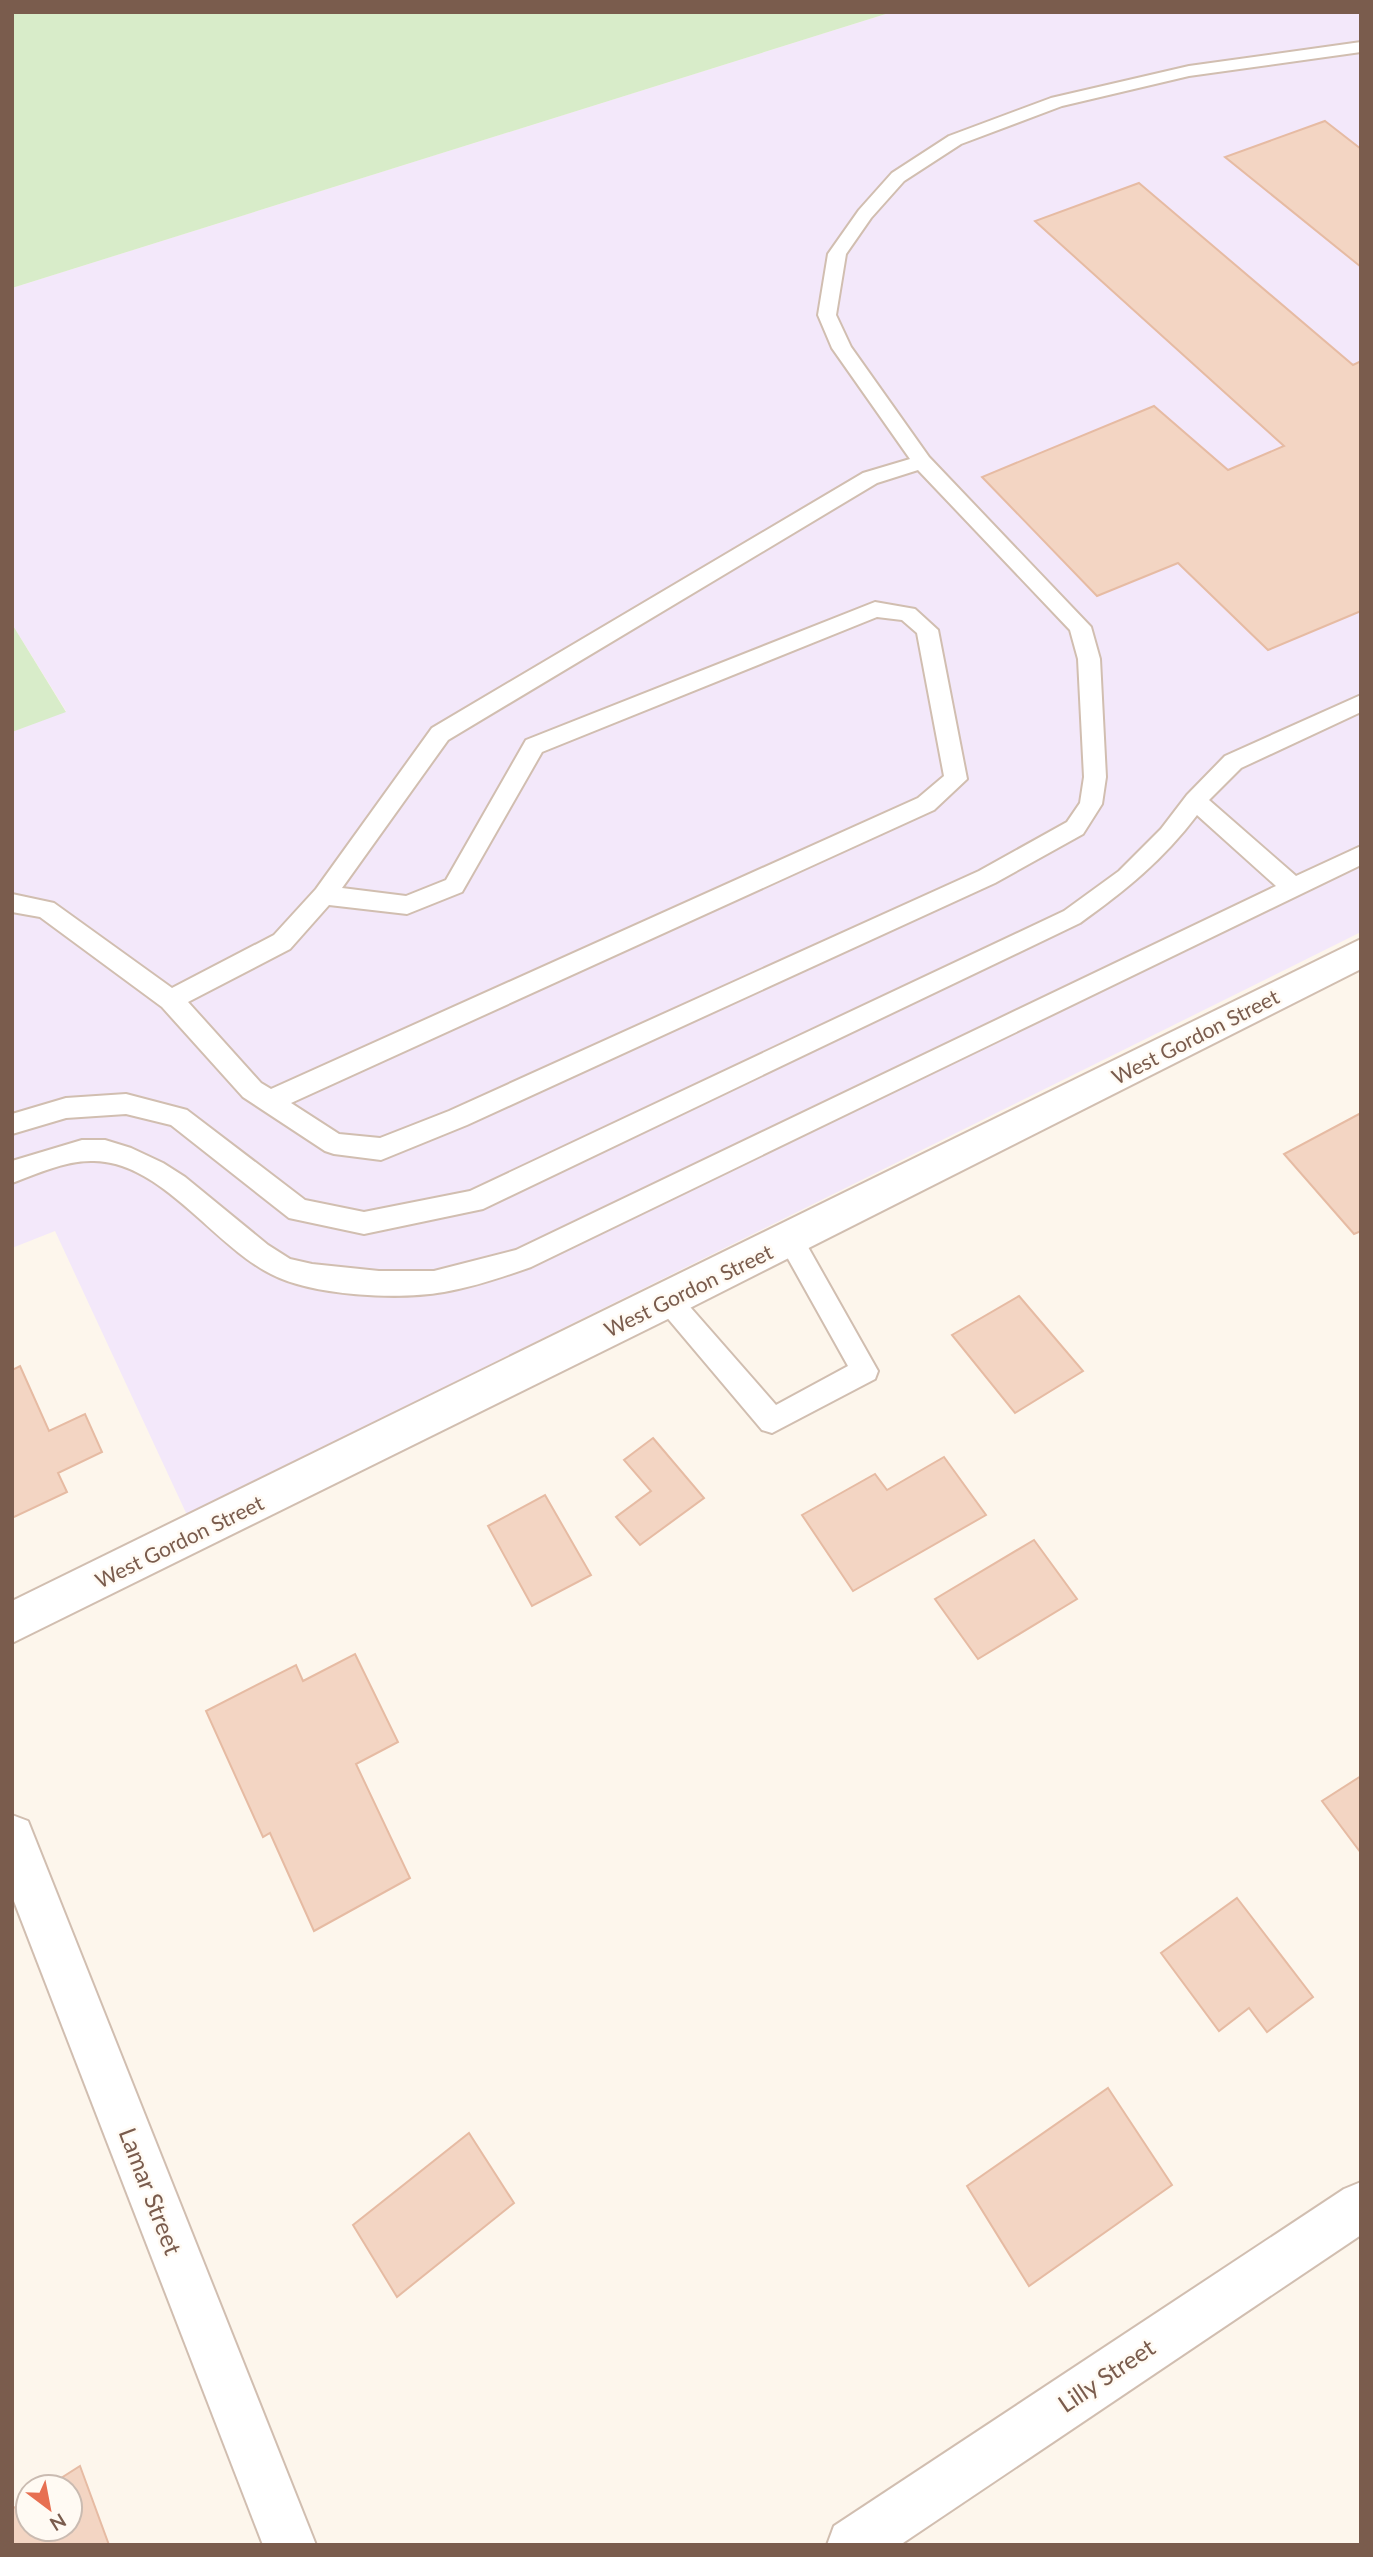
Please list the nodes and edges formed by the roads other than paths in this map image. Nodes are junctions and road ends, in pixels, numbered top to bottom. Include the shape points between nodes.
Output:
1 (1361, 47) edge
2 (922, 463) junction
3 (1361, 703) edge
4 (1195, 801) junction
5 (1361, 855) edge
6 (1293, 888) junction
7 (324, 895) junction
8 (12, 903) edge
9 (1361, 953) edge
10 (172, 1000) junction
11 (268, 1102) junction
12 (12, 1124) edge
13 (12, 1172) edge
14 (790, 1239) junction
15 (668, 1300) junction
16 (12, 1623) edge
17 (12, 1837) edge
18 (1361, 2206) edge
19 (290, 2545) edge
20 (853, 2545) edge

1 - 2 lane via 1189,71 1057,102 955,140 898,177 837,254 827,315 842,348
2 - 7 lane via 870,478 440,734
2 - 11 lane via 1080,627 1089,659 1096,777 1091,804 1074,828 987,877 471,1113 381,1149 334,1143
3 - 4 lane via 1233,762
4 - 6 lane
4 - 12 lane via 1127,877 1072,917 474,1201 364,1223 298,1210 178,1117 126,1104 66,1108
5 - 6 lane
6 - 13 lane via 522,1259 435,1282 342,1281 283,1268 228,1230 158,1170 104,1151 56,1156
7 - 10 lane via 282,942
7 - 11 lane via 407,905 454,886 534,746 875,609 908,614 927,630 956,779 926,804
8 - 10 lane via 46,909
9 - 14 street, West Gordon Street
10 - 11 lane
14 - 15 street, West Gordon Street
14 - 15 lane via 865,1371 772,1421
15 - 16 street, West Gordon Street
17 - 19 street, Lamar Street
18 - 20 street, Lilly Street

